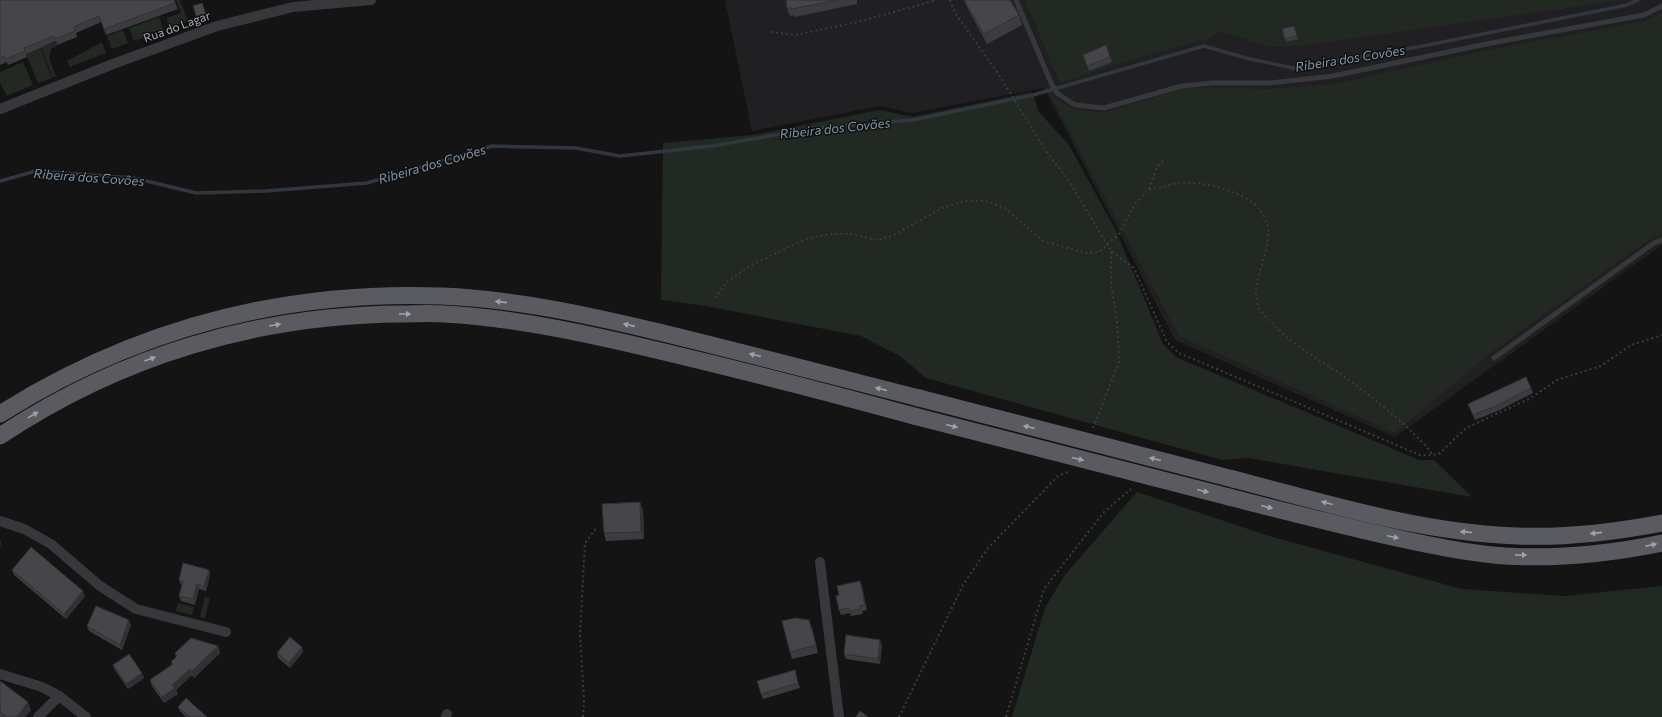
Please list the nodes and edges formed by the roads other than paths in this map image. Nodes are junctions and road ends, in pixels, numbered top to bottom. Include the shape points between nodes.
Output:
1 (371, 0) edge
2 (1016, 0) edge
3 (1662, 6) edge
4 (0, 109) edge
5 (1662, 240) edge
6 (1494, 358) dead end
7 (0, 414) edge
8 (0, 436) edge
9 (0, 521) edge
10 (1662, 522) edge
11 (1662, 543) edge
12 (820, 562) dead end
13 (226, 632) dead end
14 (0, 674) edge
15 (59, 696) junction
16 (38, 717) edge
17 (86, 717) edge
18 (839, 717) edge

1 - 4 street, Rua do Lagar via 292,7 217,26
2 - 3 lane via 1058,94 1075,105 1104,108 1182,86 1270,83 1333,76 1644,15
5 - 6 lane via 1654,243
10 -> 7 highway, bridge via 1614,532 1573,536 1518,536 1454,531 1365,513 762,357 597,318 524,305 442,296 368,296 305,302 190,326 125,348
8 -> 11 highway, bridge via 78,390 134,365 196,343 255,328 310,319 369,314 443,314 517,322 598,336 760,374 1229,497 1446,548 1505,556 1577,554
9 - 13 street via 24,529 51,544 100,586 136,609
12 - 18 street
14 - 15 street via 42,687
15 - 16 street
15 - 17 street

